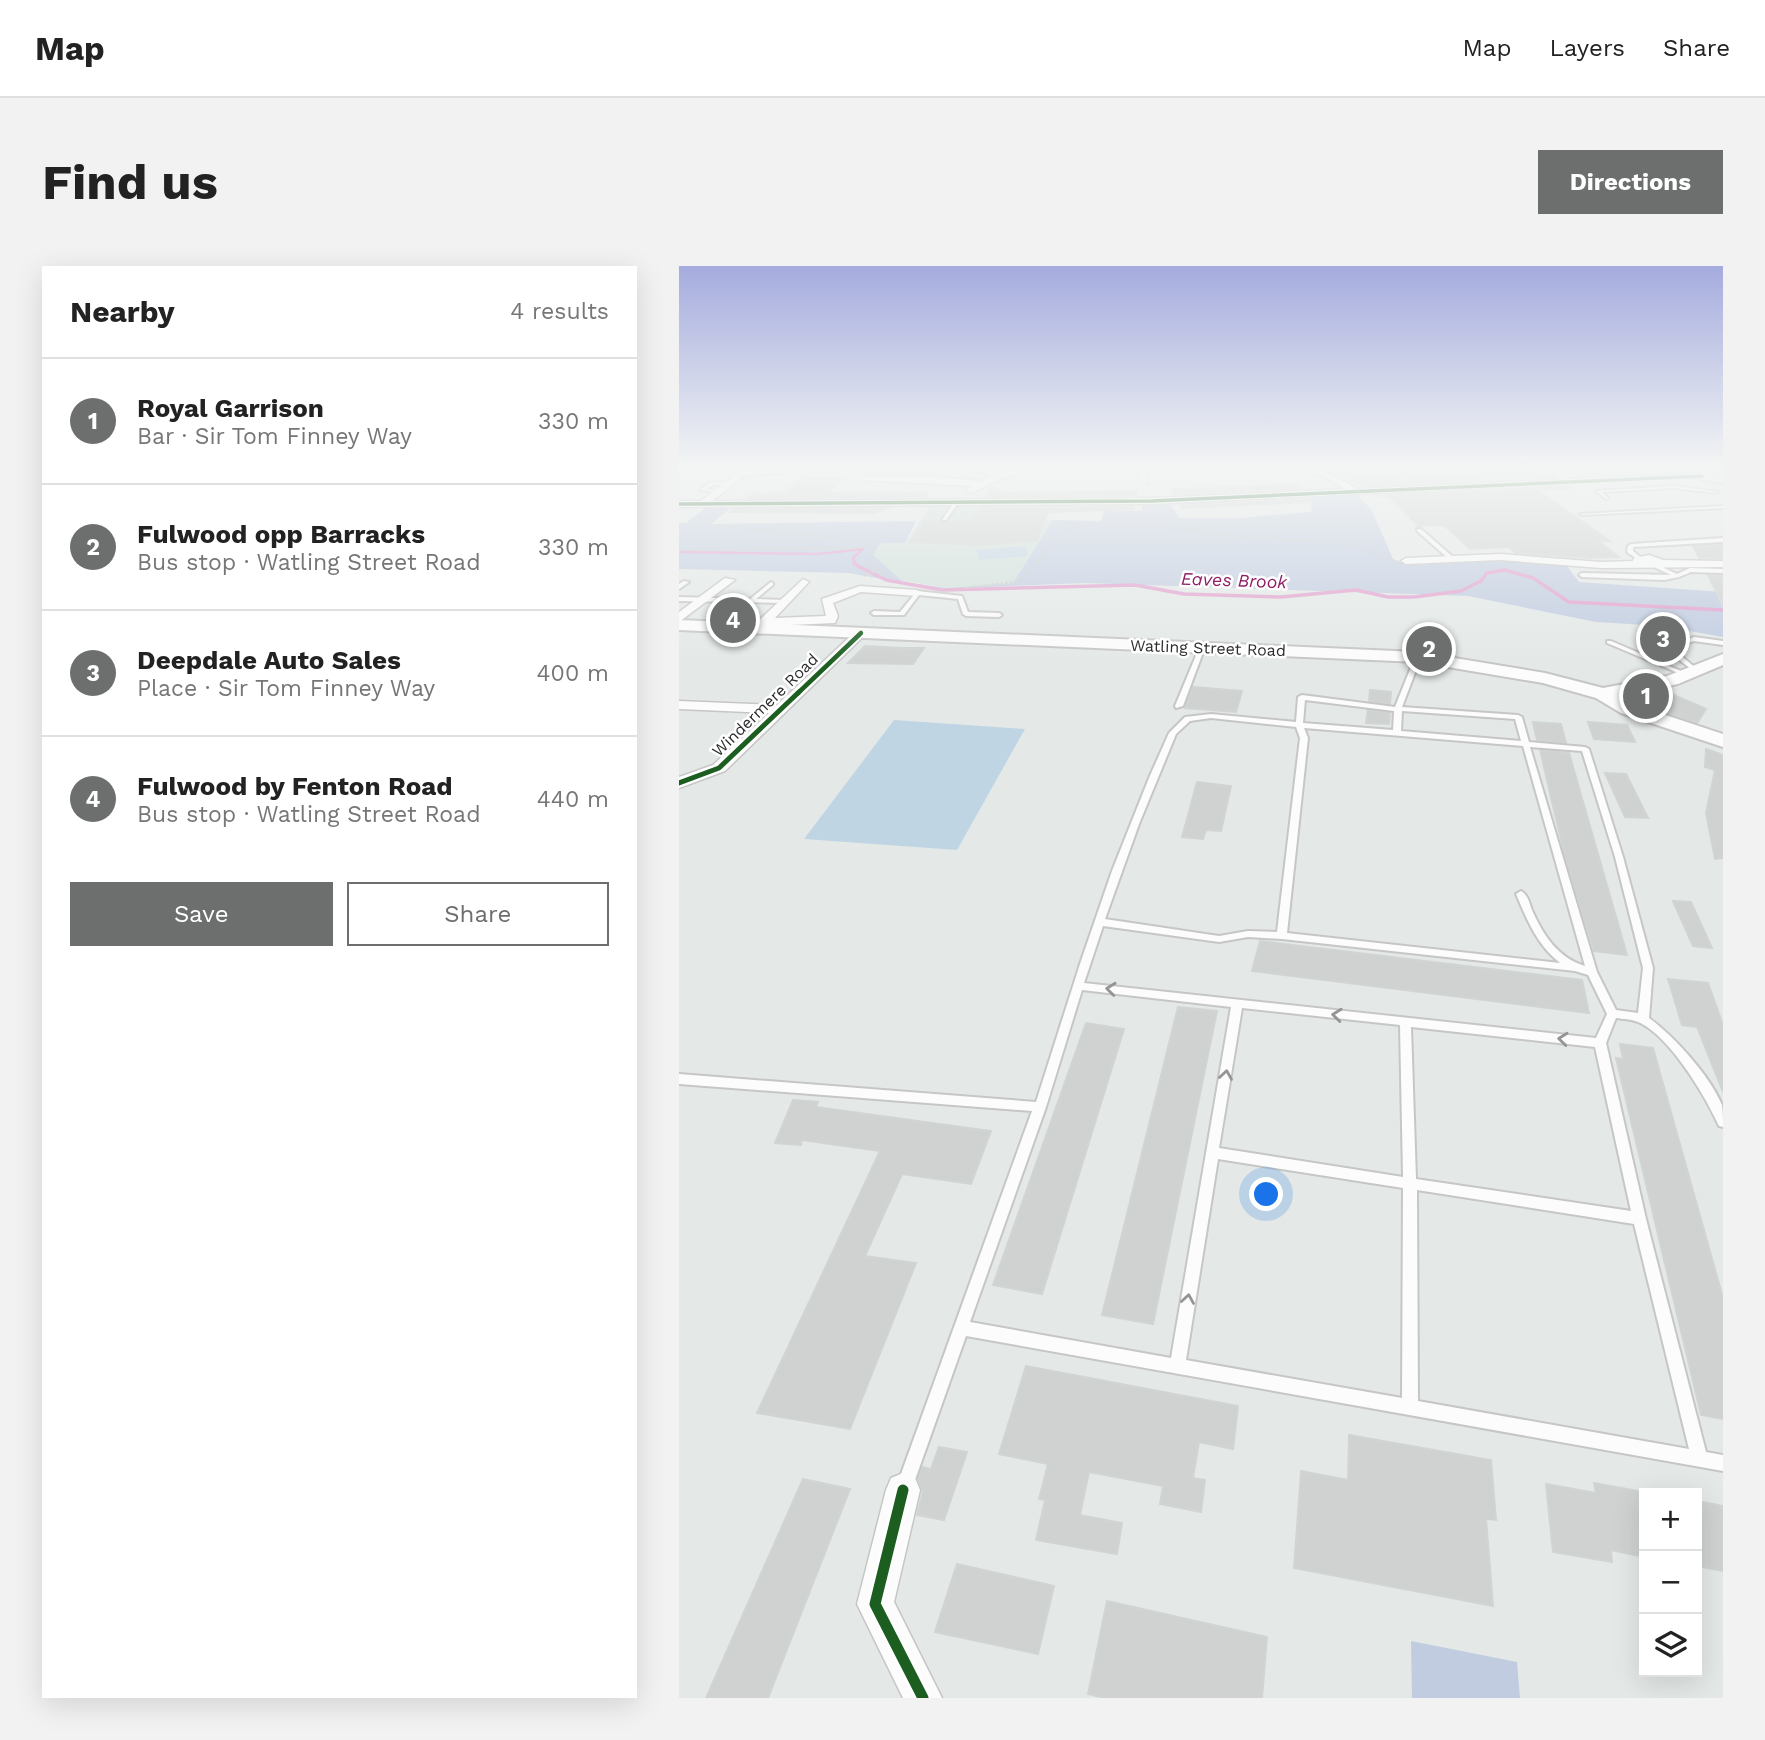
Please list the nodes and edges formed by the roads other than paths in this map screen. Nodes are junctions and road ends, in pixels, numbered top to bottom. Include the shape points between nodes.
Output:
1 (1421, 532) edge
2 (1723, 540) edge
3 (1451, 558) junction
4 (1406, 561) road end
5 (1640, 561) junction
6 (1723, 564) edge
7 (1660, 565) junction
8 (1723, 571) edge
9 (1582, 575) dead end
10 (1677, 576) junction
11 (729, 580) dead end
12 (686, 582) dead end
13 (803, 582) dead end
14 (771, 584) dead end
15 (679, 587) edge
16 (917, 593) junction
17 (679, 599) edge
18 (703, 600) junction
19 (751, 601) junction
20 (783, 602) junction
21 (874, 613) dead end
22 (999, 615) dead end
23 (679, 618) edge
24 (679, 625) edge
25 (761, 625) junction
26 (861, 633) junction
27 (1609, 642) dead end
28 (1723, 643) edge
29 (1202, 648) junction
30 (1418, 657) junction
31 (1723, 659) edge
32 (1690, 672) junction
33 (1603, 694) junction
34 (679, 705) edge
35 (1179, 706) dead end
36 (781, 709) junction
37 (1398, 709) junction
38 (1299, 725) junction
39 (1397, 733) junction
40 (1723, 741) edge
41 (1526, 745) junction
42 (679, 783) edge
43 (1521, 894) dead end
44 (1099, 922) junction
45 (1282, 936) junction
46 (1572, 968) junction
47 (1593, 972) junction
48 (1078, 986) junction
49 (1237, 1004) junction
50 (1612, 1014) junction
51 (1643, 1019) junction
52 (1405, 1023) junction
53 (1600, 1043) junction
54 (679, 1079) edge
55 (1040, 1107) junction
56 (1723, 1122) edge
57 (1213, 1153) junction
58 (1410, 1184) junction
59 (1639, 1219) junction
60 (961, 1328) junction
61 (1177, 1366) junction
62 (1410, 1408) junction
63 (1700, 1459) junction
64 (1723, 1463) edge
65 (903, 1490) joint
66 (923, 1698) edge

1 - 3 lane
2 - 5 lane via 1631,546 1630,552
3 - 4 street
3 - 5 street via 1601,565
5 - 7 street
6 - 7 street
7 - 10 lane
8 - 10 lane via 1690,570
9 - 10 lane
11 - 18 street
12 - 15 lane
13 - 20 street
14 - 19 lane
16 - 21 lane via 902,614
16 - 22 lane via 960,597 966,614
16 - 25 street via 860,589 826,601 831,620
17 - 18 lane
18 - 19 lane
18 - 23 street
19 - 20 lane
20 - 25 street
24 - 25 main road, Watling Street Road
25 - 26 main road, Watling Street Road
26 - 29 main road, Watling Street Road
26 - 36 street, Windermere Road
27 - 32 lane
28 - 32 lane via 1694,639 1673,646
29 - 30 main road, Watling Street Road
29 - 35 lane
30 - 33 main road, Watling Street Road via 1545,678
30 - 37 lane
31 - 32 main road
32 - 33 main road
33 - 40 main road, Watling Street Road via 1627,709
34 - 36 street
36 - 42 street, Windermere Road via 719,768
37 - 38 lane via 1301,697
37 - 39 lane
37 - 41 lane via 1518,717
38 - 39 lane
38 - 44 lane via 1210,716 1188,719 1173,733 1119,857
38 - 45 lane via 1304,738
39 - 41 lane
41 - 47 lane
41 - 51 lane via 1585,749 1648,968
43 - 46 lane via 1538,938
44 - 45 lane via 1219,939 1248,934
44 - 48 lane
45 - 46 lane
46 - 47 lane
47 - 50 lane
49 -> 48 lane
48 - 55 lane
52 -> 49 lane
57 -> 49 lane
50 - 51 lane
50 - 53 lane
51 - 56 lane via 1689,1065 1716,1101
53 -> 52 lane
52 - 58 lane
53 - 59 lane
54 - 55 lane
55 - 60 lane
57 - 58 lane
61 -> 57 lane
58 - 59 lane
58 - 62 lane
59 - 63 lane
60 - 61 lane
60 - 65 lane
61 - 62 lane
62 - 63 lane
63 - 64 lane
65 - 66 street via 875,1604

